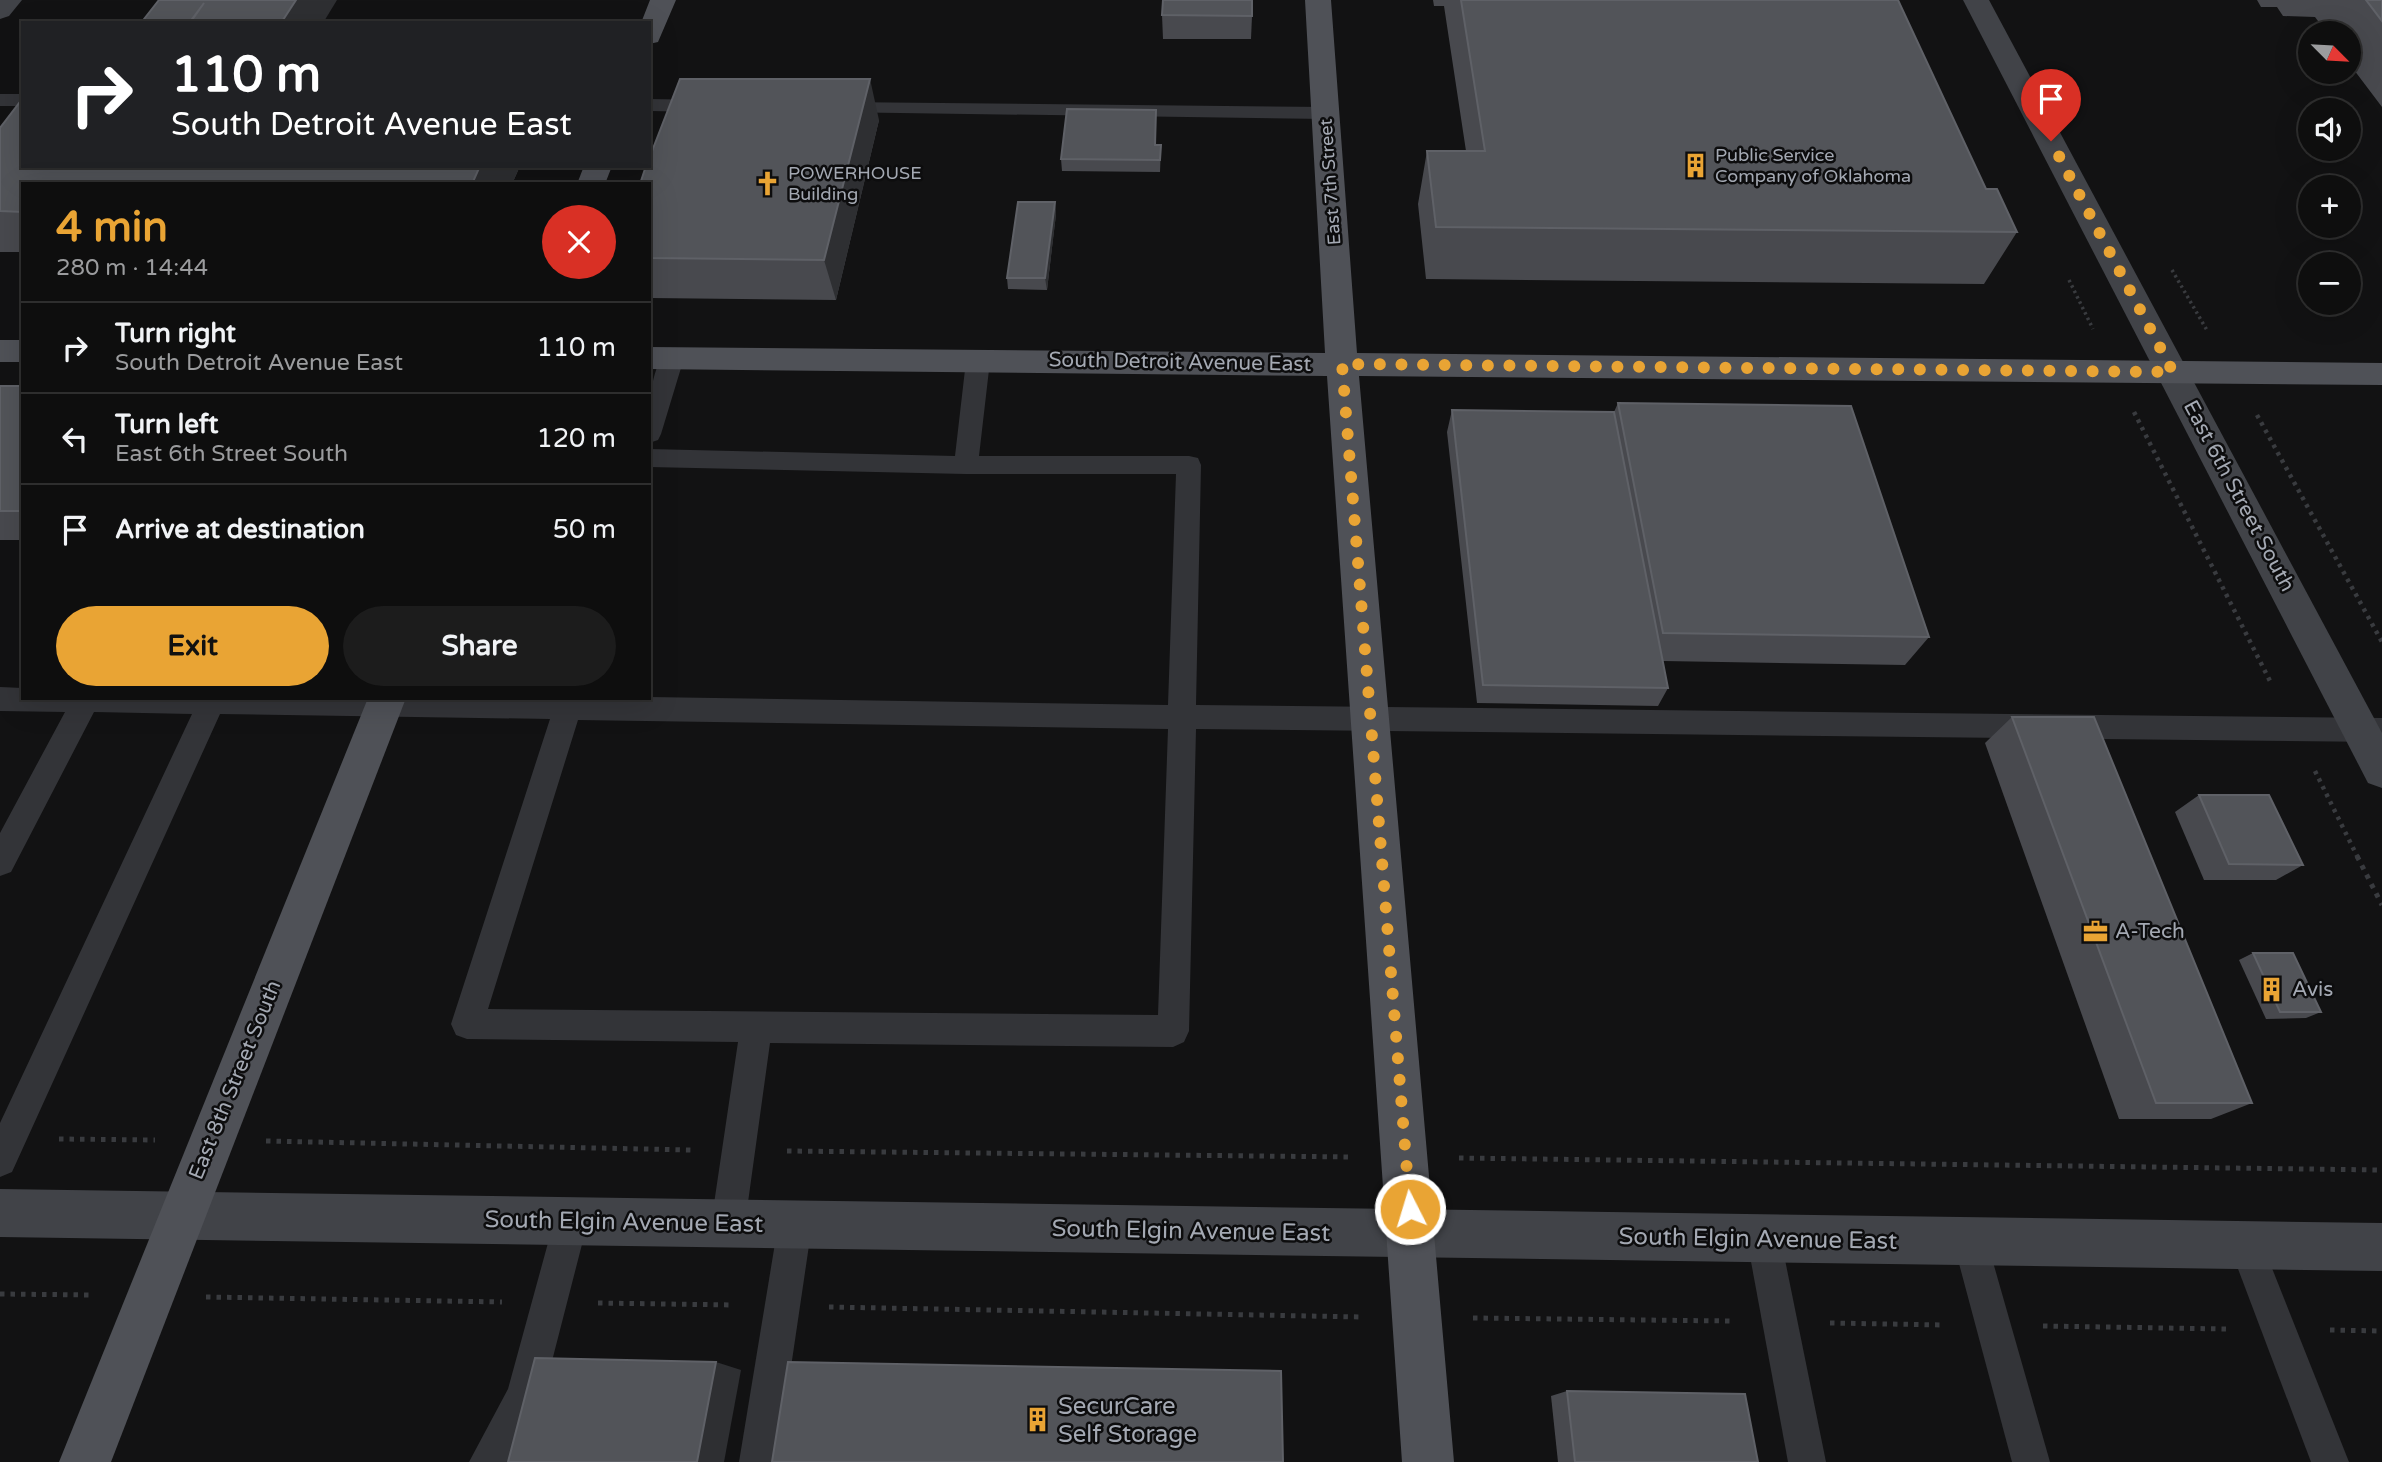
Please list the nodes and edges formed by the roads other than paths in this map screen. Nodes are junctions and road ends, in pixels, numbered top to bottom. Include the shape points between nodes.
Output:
1 (9, 0) edge
2 (663, 0) edge
3 (1318, 0) edge
4 (1976, 0) edge
5 (0, 11) edge
6 (651, 31) edge
7 (0, 100) edge
8 (21, 100) edge
9 (651, 105) edge
10 (731, 106) edge
11 (814, 107) edge
12 (1326, 113) junction
13 (0, 351) edge
14 (21, 351) edge
15 (661, 358) edge
16 (978, 361) junction
17 (1342, 364) junction
18 (2173, 372) junction
19 (2382, 374) edge
20 (651, 421) edge
21 (651, 458) edge
22 (966, 465) junction
23 (0, 699) edge
24 (21, 699) edge
25 (73, 700) edge
26 (212, 700) edge
27 (386, 701) edge
28 (570, 702) edge
29 (1180, 717) junction
30 (1372, 720) junction
31 (2371, 730) edge
32 (2382, 771) edge
33 (0, 862) edge
34 (756, 1026) junction
35 (5, 1149) edge
36 (0, 1213) edge
37 (182, 1215) junction
38 (571, 1221) junction
39 (728, 1224) junction
40 (795, 1225) junction
41 (1412, 1234) junction
42 (1764, 1240) junction
43 (1970, 1241) junction
44 (2246, 1245) junction
45 (2382, 1247) edge
46 (85, 1462) edge
47 (95, 1462) edge
48 (488, 1462) edge
49 (758, 1462) edge
50 (1428, 1462) edge
51 (1807, 1462) edge
52 (2031, 1462) edge
53 (2330, 1462) edge

1 - 5 street
2 - 6 main road
3 - 12 main road, East 7th Street
4 - 18 street, East 6th Street South
7 - 8 lane
9 - 10 lane
11 - 12 lane
12 - 17 main road, East 7th Street
13 - 14 main road
15 - 16 main road, South Detroit Avenue East
15 - 20 lane
16 - 17 main road, South Detroit Avenue East
16 - 22 lane
17 - 18 main road, South Detroit Avenue East
17 - 30 main road, East 7th Street
18 - 19 main road, South Detroit Avenue East
18 - 31 street, East 6th Street South
21 - 22 lane
22 - 29 lane via 1189,465
23 - 24 lane
25 - 33 lane
26 - 27 lane
26 - 35 lane
27 - 28 lane
27 - 37 main road, East 8th Street South
28 - 29 lane
28 - 34 lane via 467,1024
29 - 30 lane
29 - 34 lane via 1173,1031
30 - 31 lane
30 - 41 main road, East 7th Street
31 - 32 street, East 6th Street South
34 - 39 lane
36 - 37 street, South Elgin Avenue East
37 - 38 street, South Elgin Avenue East
37 - 46 main road, East 8th Street South
38 - 39 street, South Elgin Avenue East
38 - 48 lane via 524,1396
39 - 40 street, South Elgin Avenue East
40 - 41 street, South Elgin Avenue East
40 - 49 lane
41 - 42 street, South Elgin Avenue East
41 - 50 main road, East 7th Street
42 - 43 street, South Elgin Avenue East
42 - 51 lane
43 - 44 street, South Elgin Avenue East
43 - 52 lane
44 - 45 street, South Elgin Avenue East
44 - 53 lane
46 - 47 lane

